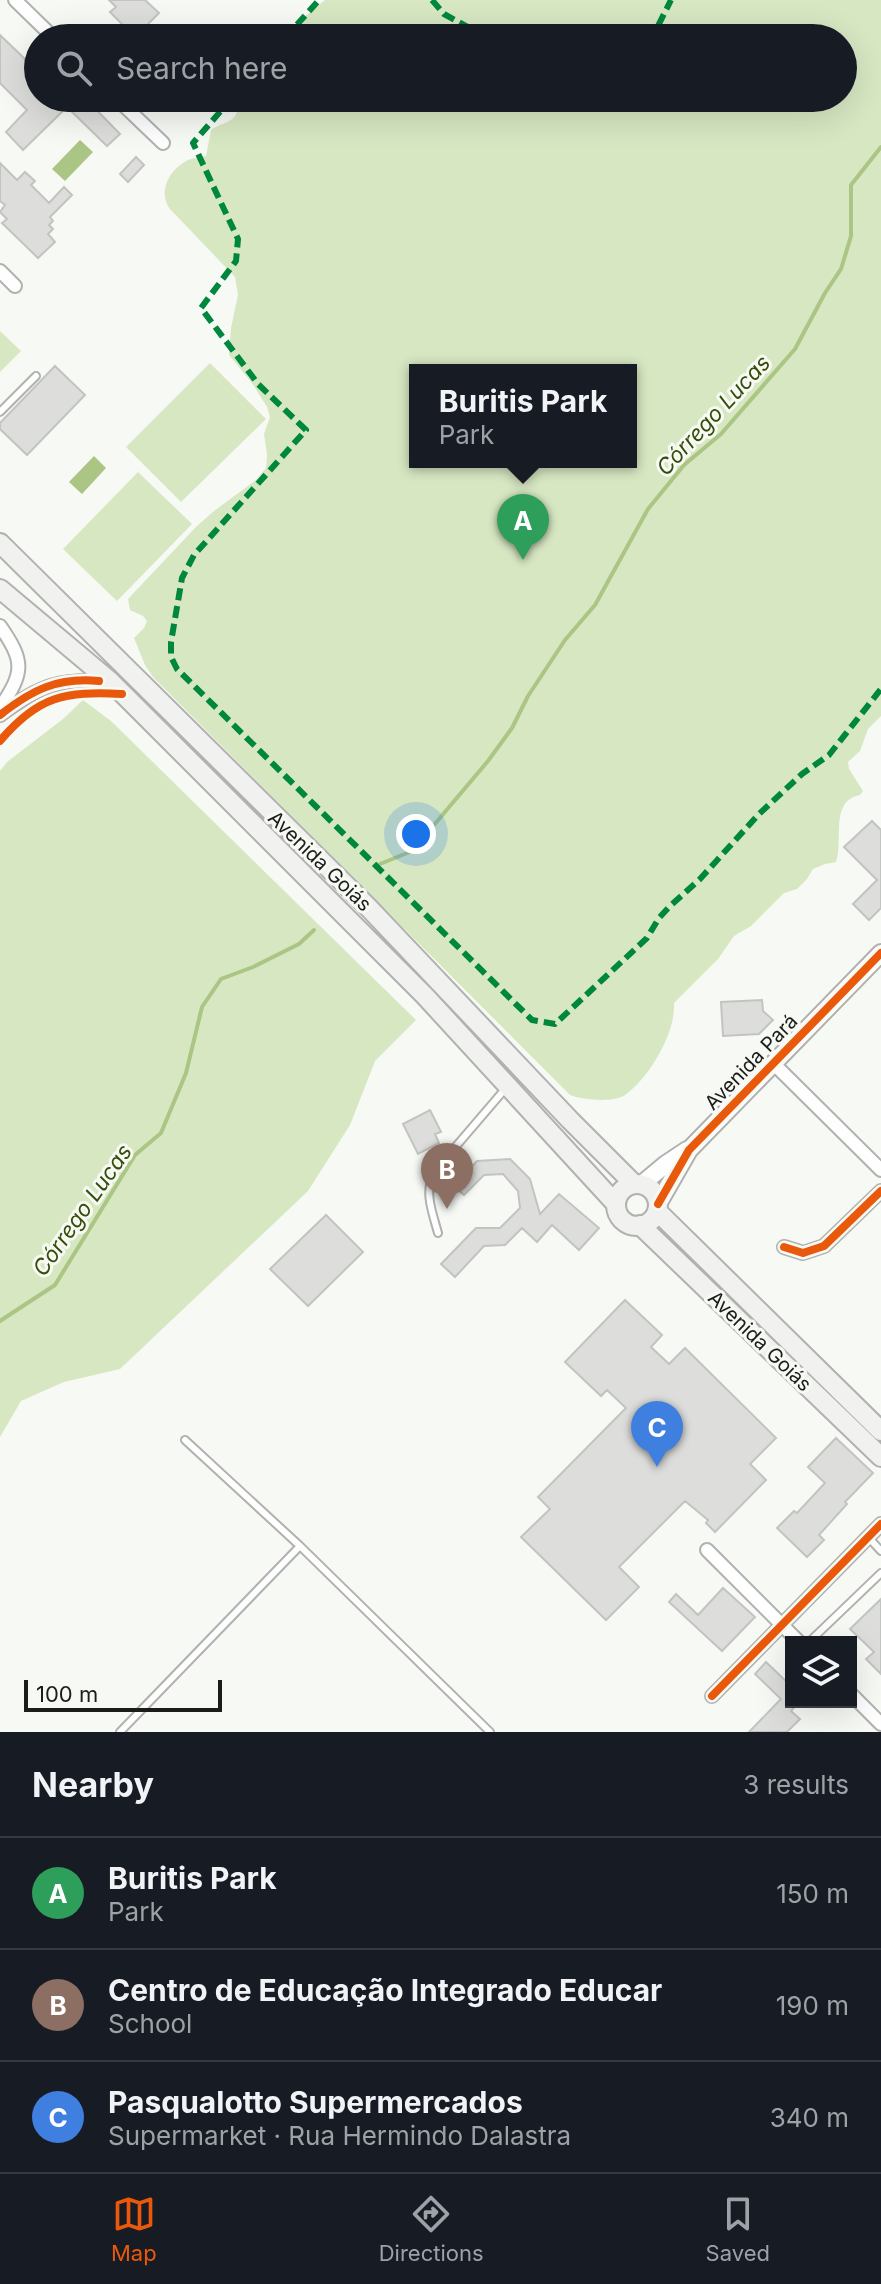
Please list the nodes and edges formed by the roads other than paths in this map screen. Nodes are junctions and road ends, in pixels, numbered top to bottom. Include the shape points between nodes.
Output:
1 (15, 0) edge
2 (40, 24) edge
3 (131, 112) edge
4 (163, 143) dead end
5 (0, 271) edge
6 (15, 286) dead end
7 (36, 376) dead end
8 (0, 412) edge
9 (0, 543) edge
10 (0, 589) edge
11 (0, 626) edge
12 (111, 682) junction
13 (0, 708) edge
14 (0, 715) edge
15 (881, 953) edge
16 (773, 1063) junction
17 (508, 1086) junction
18 (689, 1150) junction
19 (881, 1170) edge
20 (638, 1184) junction
21 (881, 1191) edge
22 (616, 1204) junction
23 (657, 1207) junction
24 (640, 1225) junction
25 (438, 1233) dead end
26 (784, 1247) dead end
27 (881, 1431) edge
28 (185, 1440) dead end
29 (881, 1457) edge
30 (881, 1524) edge
31 (868, 1537) junction
32 (300, 1546) junction
33 (707, 1550) dead end
34 (881, 1551) edge
35 (881, 1573) edge
36 (782, 1625) junction
37 (793, 1636) edge
38 (815, 1636) edge
39 (712, 1696) dead end
40 (857, 1700) edge
41 (881, 1724) edge
42 (120, 1732) edge
43 (490, 1732) edge

1 - 2 street
3 - 4 street
5 - 6 street
7 - 8 lane
9 - 20 main road, Avenida Goiás via 368,907 570,1120
10 - 12 main road, Avenida Goiás
11 - 13 street via 20,665
12 - 14 street via 54,684
12 - 17 main road, Avenida Goiás
15 - 16 street, Avenida Pará
16 - 18 street, Avenida Pará
16 - 19 street
17 - 22 main road, Avenida Goiás
17 - 25 lane via 429,1182
18 - 20 street
18 - 23 street, Avenida Pará
20 - 22 main road via 623,1189
20 - 23 main road via 653,1192
21 - 26 street via 824,1246 803,1253
22 - 24 main road via 620,1218
23 - 24 main road
23 - 27 main road, Avenida Goiás
24 - 29 main road, Avenida Goiás
28 - 32 lane
30 - 31 street
31 - 34 lane
31 - 36 street
32 - 42 lane
32 - 43 lane
33 - 36 street
35 - 38 lane
36 - 37 street
36 - 39 street
40 - 41 street

